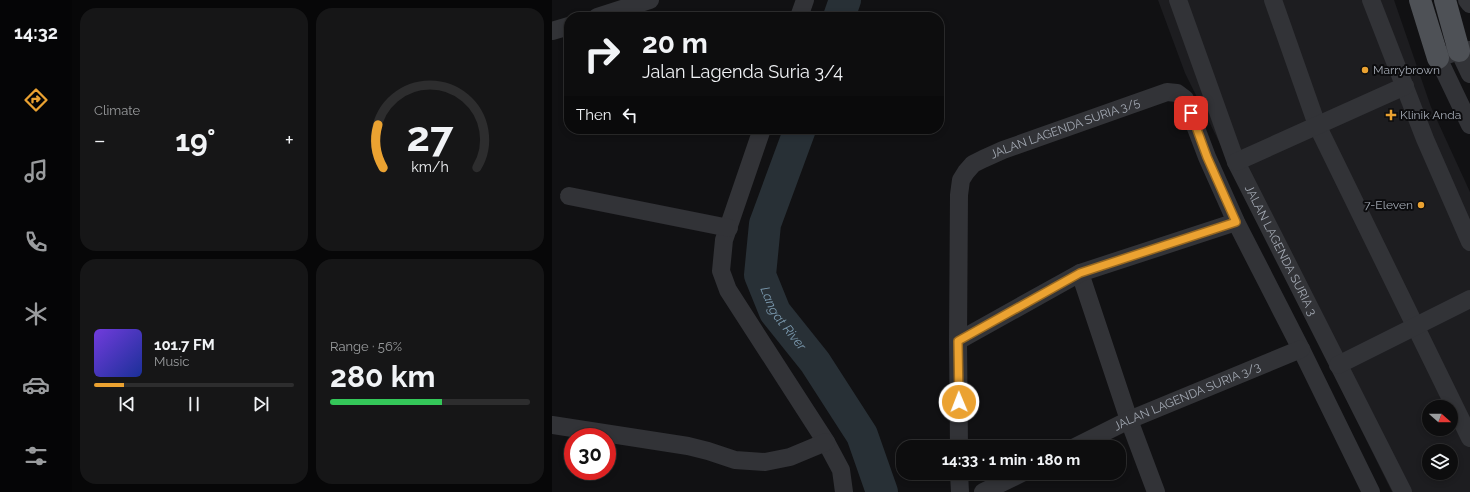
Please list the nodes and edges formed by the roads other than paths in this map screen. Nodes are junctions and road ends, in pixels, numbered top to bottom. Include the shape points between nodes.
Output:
1 (650, 0) edge
2 (805, 0) edge
3 (1178, 0) edge
4 (1273, 0) edge
5 (1371, 0) edge
6 (1420, 0) edge
7 (1445, 0) edge
8 (1467, 0) edge
9 (1470, 4) edge
10 (613, 12) edge
11 (801, 12) edge
12 (564, 27) edge
13 (552, 31) edge
14 (1465, 51) edge
15 (1438, 58) junction
16 (1470, 74) edge
17 (1405, 86) junction
18 (1317, 125) junction
19 (1470, 125) edge
20 (760, 134) edge
21 (1236, 162) junction
22 (569, 196) dead end
23 (1236, 222) junction
24 (729, 228) junction
25 (1470, 242) edge
26 (1080, 273) junction
27 (1470, 299) edge
28 (1414, 327) junction
29 (958, 341) junction
30 (1301, 348) junction
31 (1338, 365) junction
32 (1129, 420) junction
33 (552, 425) edge
34 (1470, 438) edge
35 (959, 440) edge
36 (1088, 440) edge
37 (826, 442) junction
38 (959, 480) edge
39 (1008, 480) edge
40 (1365, 490) edge
41 (844, 492) edge
42 (960, 492) edge
43 (983, 492) edge
44 (1156, 492) edge
45 (1402, 492) edge

1 - 10 street
2 - 11 street
3 - 21 street, JALAN LAGENDA SURIA 3
4 - 18 street
5 - 17 street
6 - 15 main road
7 - 14 main road
8 - 9 street
12 - 13 street
14 - 15 street
14 - 16 street
15 - 19 street
17 - 18 street
17 - 25 street via 1424,139
18 - 21 street
18 - 28 street
20 - 24 street
21 - 31 street, JALAN LAGENDA SURIA 3
22 - 24 street
23 - 26 street
23 - 29 street, JALAN LAGENDA SURIA 3/5 via 1207,157 1186,99 1177,93 1167,92 1002,150 973,164 961,180
23 - 30 street
24 - 37 street via 724,240 721,271 728,290
26 - 29 street
26 - 32 street
27 - 28 street
28 - 31 street
28 - 34 street
29 - 35 street
30 - 32 street, JALAN LAGENDA SURIA 3/3
30 - 40 street
31 - 45 street, JALAN LAGENDA SURIA 3
32 - 36 street, JALAN LAGENDA SURIA 3/3
32 - 44 street
33 - 37 street via 688,446 735,460 764,462 790,457
37 - 41 street via 841,470
38 - 42 street
39 - 43 street

